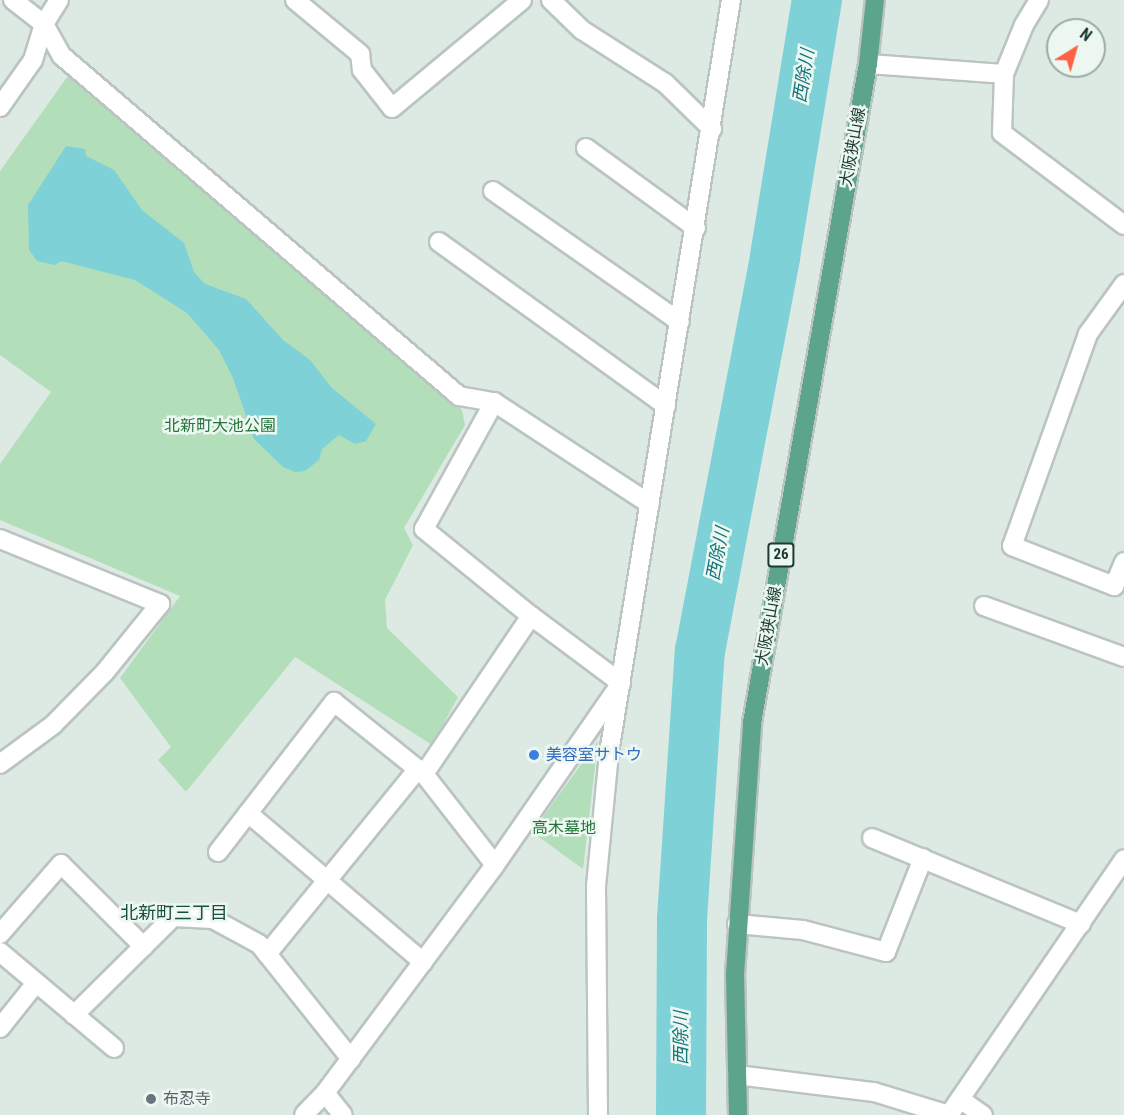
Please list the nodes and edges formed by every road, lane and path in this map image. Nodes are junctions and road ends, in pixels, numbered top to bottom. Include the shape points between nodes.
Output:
1 (13, 0) edge
2 (59, 0) edge
3 (296, 0) edge
4 (522, 0) edge
5 (550, 0) edge
6 (731, 0) edge
7 (875, 0) edge
8 (1040, 0) edge
9 (44, 24) junction
10 (868, 64) junction
11 (1004, 74) junction
12 (0, 107) edge
13 (712, 129) junction
14 (586, 148) dead end
15 (493, 191) dead end
16 (1124, 225) edge
17 (696, 228) junction
18 (439, 242) dead end
19 (1124, 284) edge
20 (680, 321) junction
21 (494, 402) junction
22 (666, 406) junction
23 (650, 504) junction
24 (0, 540) edge
25 (1124, 562) edge
26 (984, 606) dead end
27 (531, 616) junction
28 (1124, 657) edge
29 (621, 683) junction
30 (0, 764) edge
31 (421, 772) junction
32 (248, 813) junction
33 (872, 837) dead end
34 (218, 852) dead end
35 (923, 858) junction
36 (1124, 859) edge
37 (495, 865) junction
38 (327, 881) junction
39 (737, 924) junction
40 (1081, 924) junction
41 (0, 934) edge
42 (257, 942) junction
43 (144, 947) junction
44 (0, 952) edge
45 (423, 962) junction
46 (36, 983) junction
47 (74, 1015) junction
48 (0, 1028) edge
49 (114, 1048) dead end
50 (351, 1059) junction
51 (737, 1075) junction
52 (325, 1093) junction
53 (960, 1099) junction
54 (598, 1114) edge
55 (304, 1115) edge
56 (343, 1115) edge
57 (738, 1115) edge
58 (949, 1115) edge
59 (983, 1115) edge

1 - 9 street
2 - 9 street
3 - 4 street via 360,54 362,70 392,108
5 - 13 street via 582,30 665,83
6 - 13 street
7 - 10 main road, 大阪狭山線 / 26
8 - 11 street via 1024,25
9 - 12 street via 33,60
9 - 21 street via 62,56 459,396
10 - 11 street
10 - 39 main road, 大阪狭山線 / 26 via 753,723
11 - 16 street via 1002,134
13 - 17 street
14 - 17 street
15 - 20 street
17 - 20 street
18 - 22 street
19 - 25 street via 1088,334 1012,546 1114,586
20 - 22 street
21 - 23 street
21 - 27 street via 424,529
22 - 23 street
23 - 29 street
24 - 30 street via 160,604 105,672 68,710
26 - 28 street
27 - 29 street
27 - 31 street
29 - 37 street
29 - 54 street via 609,753 596,886
31 - 32 street via 334,702
31 - 37 street
31 - 38 street
32 - 34 street
32 - 38 street
33 - 35 street
35 - 39 street via 886,952 803,930
35 - 40 street
36 - 40 street
37 - 45 street
38 - 42 street
38 - 45 street
39 - 51 main road, 大阪狭山線 / 26
40 - 53 street
41 - 43 street via 62,864
42 - 43 street via 213,919 173,917
42 - 50 street
43 - 47 street
44 - 46 street
45 - 50 street
46 - 47 street
46 - 48 street
47 - 49 street
50 - 52 street
51 - 57 main road, 大阪狭山線 / 26
51 - 58 street via 874,1092
52 - 55 street
52 - 56 street
53 - 58 street
53 - 59 street

